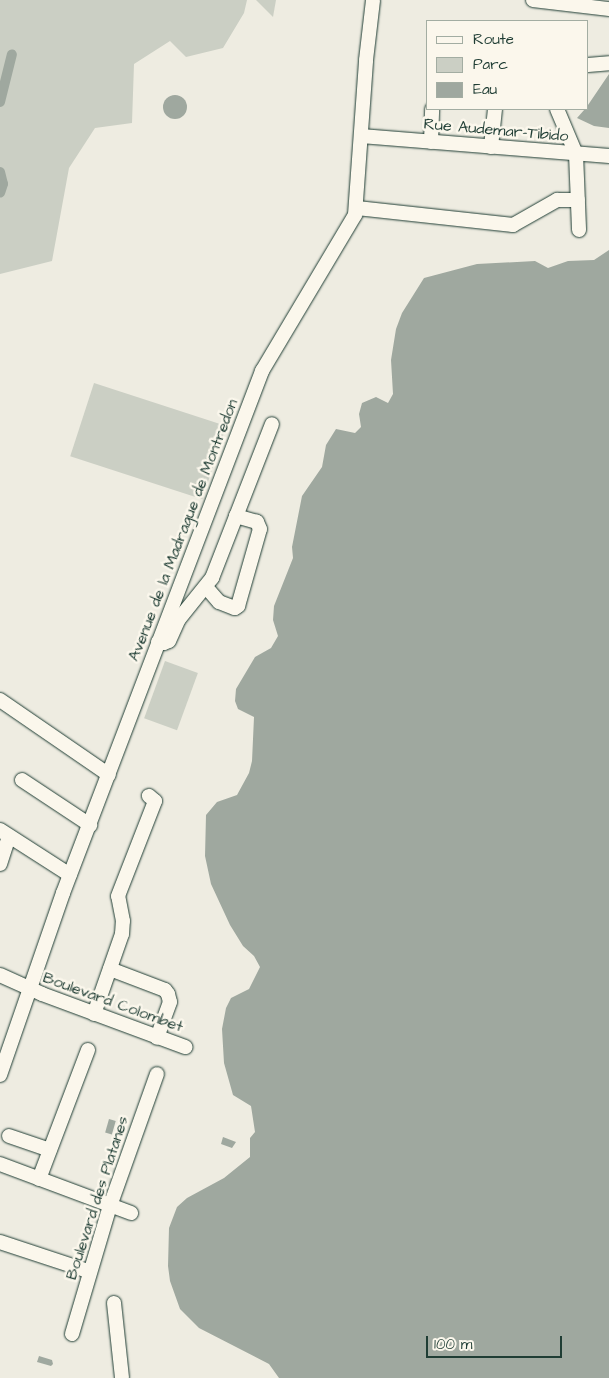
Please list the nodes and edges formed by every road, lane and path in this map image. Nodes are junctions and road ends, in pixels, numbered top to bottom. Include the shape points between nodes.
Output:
1 (373, 0) edge
2 (533, 0) edge
3 (609, 9) edge
4 (609, 64) edge
5 (589, 65) edge
6 (432, 110) edge
7 (496, 110) edge
8 (557, 110) edge
9 (361, 136) junction
10 (431, 142) junction
11 (491, 147) junction
12 (576, 154) junction
13 (609, 156) edge
14 (578, 200) junction
15 (357, 208) junction
16 (579, 230) dead end
17 (272, 424) dead end
18 (236, 516) junction
19 (206, 587) junction
20 (158, 642) junction
21 (0, 700) edge
22 (109, 775) junction
23 (22, 780) dead end
24 (149, 796) dead end
25 (90, 825) junction
26 (5, 833) edge
27 (0, 864) edge
28 (70, 875) junction
29 (110, 969) junction
30 (0, 975) edge
31 (29, 989) junction
32 (94, 1014) junction
33 (157, 1038) junction
34 (185, 1047) dead end
35 (88, 1050) dead end
36 (157, 1074) dead end
37 (0, 1075) edge
38 (9, 1136) dead end
39 (50, 1150) junction
40 (0, 1164) edge
41 (39, 1179) junction
42 (110, 1206) junction
43 (131, 1214) dead end
44 (0, 1242) edge
45 (85, 1270) dead end
46 (114, 1303) dead end
47 (72, 1334) dead end
48 (122, 1378) edge

1 - 9 street, Avenue de la Madrague de Montredon
2 - 3 street
4 - 5 street
6 - 10 street
7 - 11 street
8 - 12 street
9 - 10 street, Rue Audemar-Tibido
9 - 15 street, Avenue de la Madrague de Montredon
10 - 11 street, Rue Audemar-Tibido
11 - 12 street, Rue Audemar-Tibido
12 - 13 street, Rue Audemar-Tibido
12 - 14 street
14 - 15 street via 557,200 509,225
14 - 16 street
15 - 20 street, Avenue de la Madrague de Montredon via 352,222 262,371
17 - 18 street
18 - 19 street
18 - 19 street via 257,522 260,529 238,606 235,608 219,602
19 - 20 street via 179,619 169,641
20 - 22 street, Avenue de la Madrague de Montredon
21 - 22 street
22 - 25 street, Avenue de la Madrague de Montredon
23 - 25 street
24 - 29 street via 155,801 118,896 122,934
25 - 28 street, Avenue de la Madrague de Montredon
26 - 27 street
26 - 28 street
28 - 31 street, Avenue de la Madrague de Montredon
29 - 32 street
29 - 33 street via 168,994 170,1002
30 - 31 street, Boulevard Colombet
31 - 32 street, Boulevard Colombet
31 - 37 street, Avenue de la Madrague de Montredon
32 - 33 street, Boulevard Colombet
33 - 34 street, Boulevard Colombet
35 - 39 street
36 - 42 street, Boulevard des Platanes
38 - 39 street
39 - 41 street
40 - 41 street
41 - 42 street
42 - 43 street
42 - 47 street, Boulevard des Platanes
44 - 45 street
46 - 48 street

